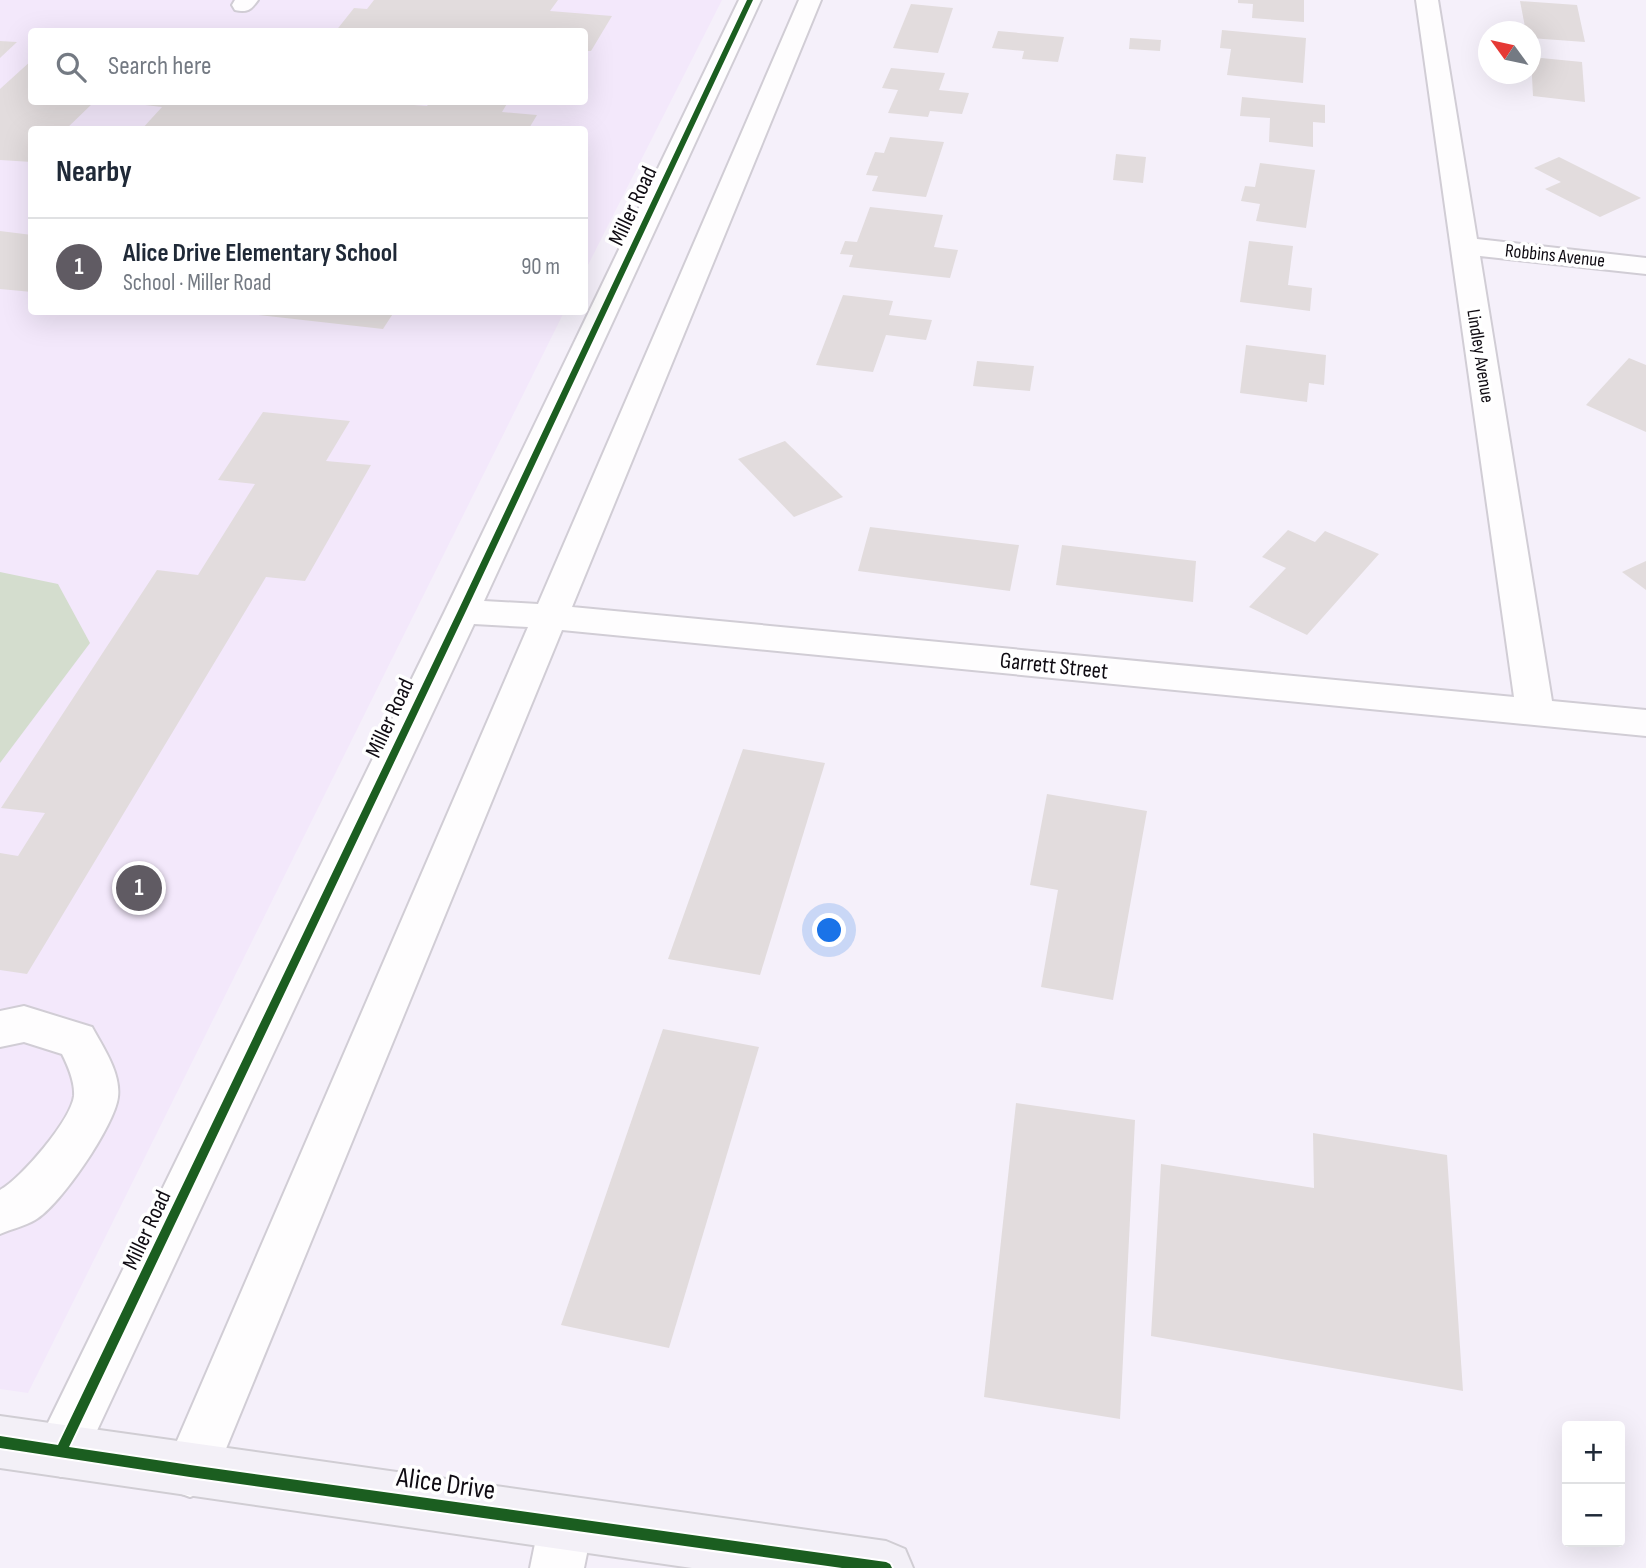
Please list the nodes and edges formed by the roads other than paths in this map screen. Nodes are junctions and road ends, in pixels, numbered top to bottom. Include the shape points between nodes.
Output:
1 (750, 0) edge
2 (810, 0) edge
3 (1427, 0) edge
4 (1464, 246) junction
5 (1646, 266) edge
6 (462, 611) junction
7 (551, 617) junction
8 (1535, 713) junction
9 (1646, 723) edge
10 (0, 1029) edge
11 (0, 1212) edge
12 (0, 1442) edge
13 (61, 1451) junction
14 (190, 1471) junction
15 (562, 1546) edge
16 (886, 1568) edge

1 - 6 street, Miller Road
2 - 7 street
3 - 4 street, Lindley Avenue
4 - 5 street, Robbins Avenue
4 - 8 street, Lindley Avenue
6 - 7 street, Garrett Street
6 - 13 street, Miller Road
7 - 8 street, Garrett Street
7 - 14 street
8 - 9 street, Garrett Street
10 - 11 street via 24,1024 77,1040 91,1066 96,1098 78,1135 54,1167 21,1203
12 - 13 main road, Alice Drive
13 - 14 main road, Alice Drive
14 - 15 main road, Alice Drive
15 - 16 main road, Alice Drive

